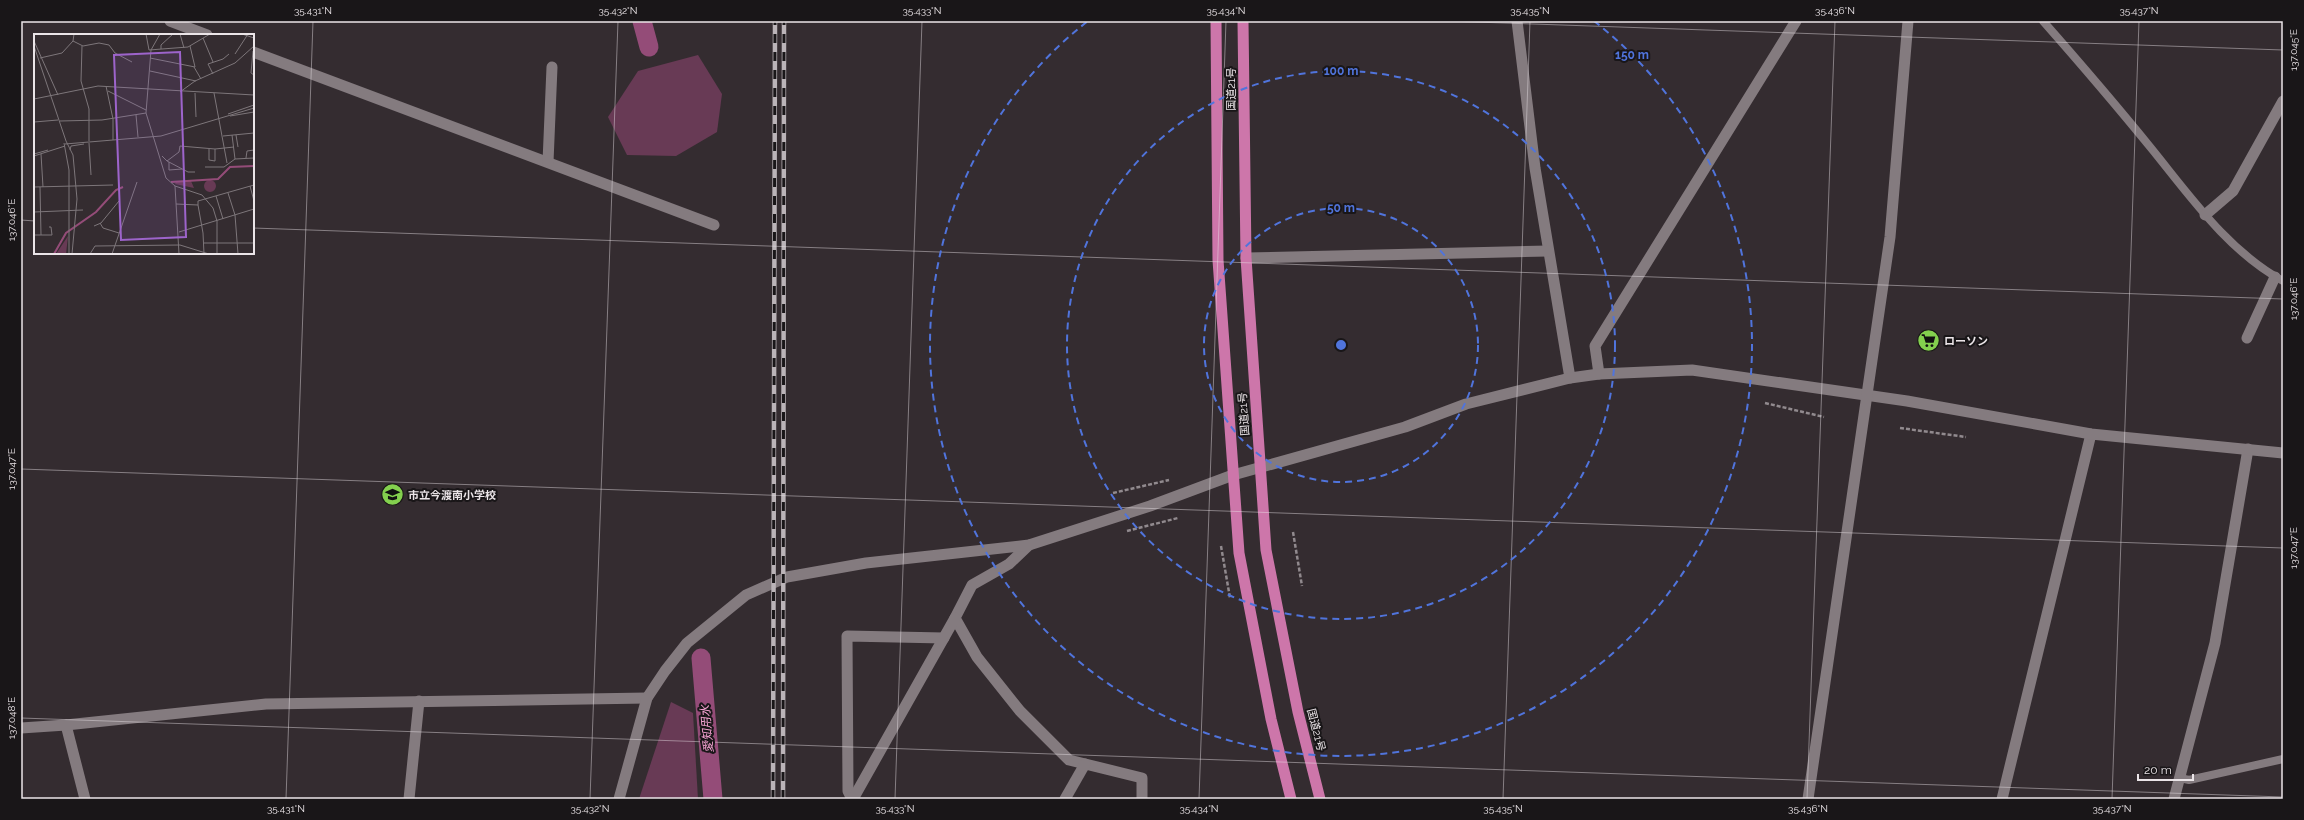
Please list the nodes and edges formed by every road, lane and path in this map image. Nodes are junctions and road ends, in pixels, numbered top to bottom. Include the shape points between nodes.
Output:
1 (170, 21) edge
2 (1216, 21) edge
3 (1243, 21) edge
4 (1517, 21) edge
5 (1796, 21) edge
6 (1908, 21) edge
7 (2043, 21) edge
8 (204, 34) edge
9 (254, 52) edge
10 (552, 67) dead end
11 (2283, 101) edge
12 (548, 162) junction
13 (2206, 215) junction
14 (714, 225) dead end
15 (1548, 251) junction
16 (1246, 258) junction
17 (2279, 279) edge
18 (2247, 338) dead end
19 (1599, 374) junction
20 (1570, 378) junction
21 (1868, 395) junction
22 (1765, 403) dead end
23 (1824, 417) dead end
24 (1900, 428) dead end
25 (2091, 434) junction
26 (1966, 437) dead end
27 (2248, 449) junction
28 (2283, 453) edge
29 (1261, 468) junction
30 (1233, 475) junction
31 (1169, 480) dead end
32 (1113, 493) dead end
33 (1178, 518) dead end
34 (1127, 531) dead end
35 (1294, 532) dead end
36 (1029, 545) junction
37 (1221, 546) dead end
38 (1302, 586) dead end
39 (1230, 598) dead end
40 (955, 618) junction
41 (944, 638) junction
42 (647, 698) junction
43 (419, 701) junction
44 (66, 725) junction
45 (21, 728) edge
46 (2283, 759) edge
47 (1085, 764) junction
48 (2180, 778) junction
49 (85, 799) edge
50 (409, 799) edge
51 (619, 799) edge
52 (853, 799) edge
53 (1065, 799) edge
54 (1142, 799) edge
55 (1291, 799) edge
56 (1320, 799) edge
57 (1808, 799) edge
58 (2002, 799) edge
59 (2174, 799) edge

1 - 8 street
2 - 30 highway, 国道21号 via 1218,260
3 - 16 highway, 国道21号
4 - 15 street
5 - 19 street via 1595,346
6 - 21 street via 1890,237
7 - 13 lane
9 - 12 street
10 - 12 street
11 - 13 street via 2233,191
12 - 14 street
13 - 17 lane via 2238,248
15 - 16 street
15 - 20 street
16 - 29 highway, 国道21号
17 - 18 street
19 - 20 street
19 - 21 street via 1692,370
20 - 29 street via 1466,404 1404,427
21 - 25 street
21 - 57 street
22 - 23 path
24 - 26 path
25 - 27 street
25 - 58 street
27 - 28 street
27 - 48 street via 2215,643
29 - 30 street
29 - 56 highway, 国道21号 via 1268,558 1298,712
30 - 36 street via 1150,506
30 - 55 highway, 国道21号 via 1239,553 1271,719
31 - 32 path
33 - 34 path
35 - 38 path
36 - 40 street via 1009,564 972,585
36 - 42 street via 866,563 787,577 746,596 687,643
37 - 39 path
40 - 41 street
40 - 47 street via 977,657 1020,711 1069,760
41 - 52 street
41 - 52 street via 847,636 848,791
42 - 43 street
42 - 51 street
43 - 44 street via 266,704
43 - 50 street
44 - 45 street
44 - 49 street
46 - 48 lane via 2189,780
47 - 53 street
47 - 54 street via 1142,778
48 - 59 street

